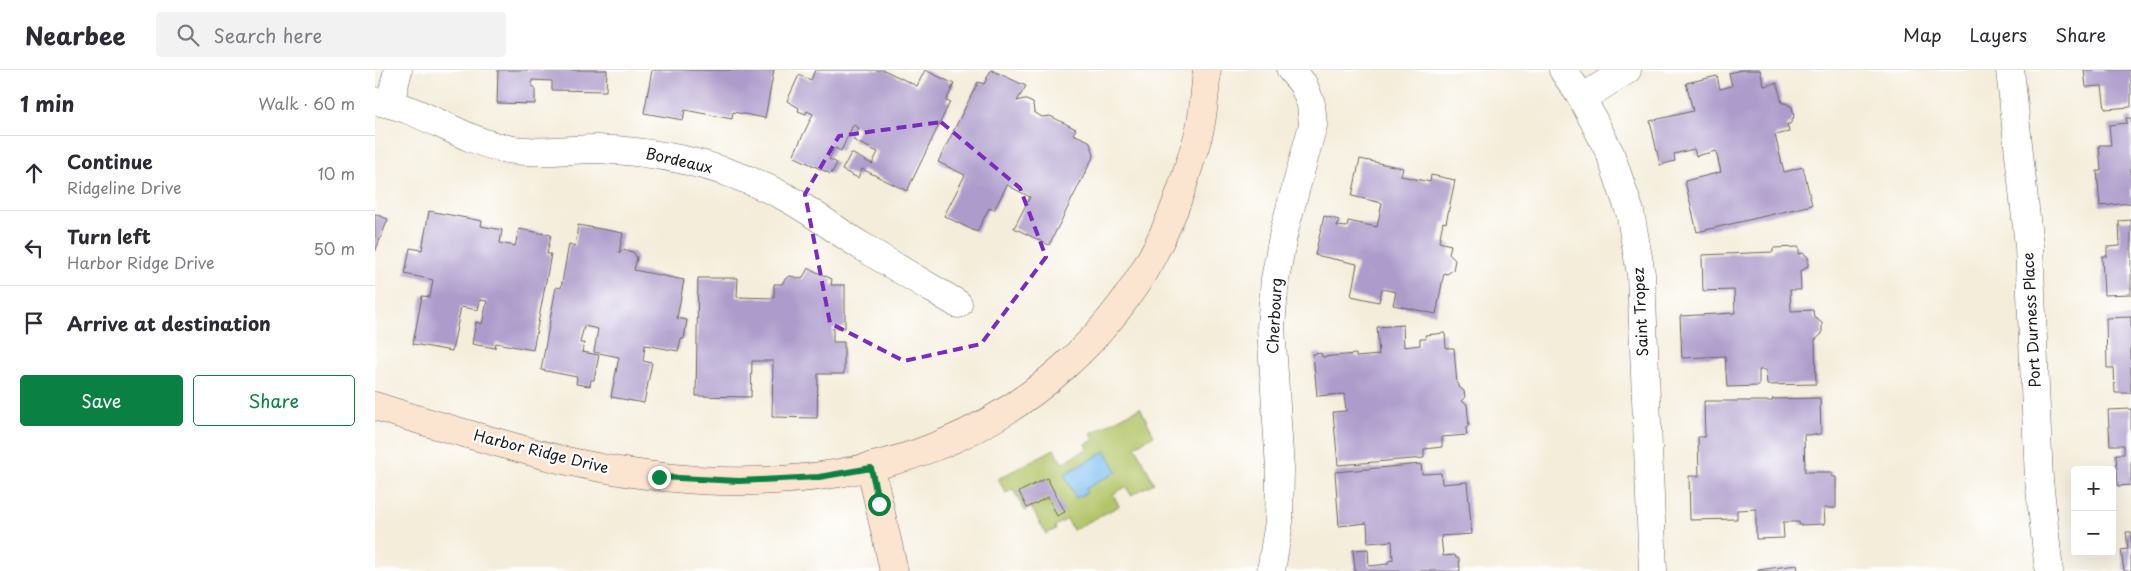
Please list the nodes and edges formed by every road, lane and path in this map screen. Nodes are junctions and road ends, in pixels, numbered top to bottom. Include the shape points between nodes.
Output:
1 (399, 70) edge
2 (1207, 70) edge
3 (1291, 70) edge
4 (1563, 70) edge
5 (1627, 70) edge
6 (2010, 70) edge
7 (1582, 98) junction
8 (382, 102) edge
9 (958, 304) dead end
10 (375, 406) edge
11 (871, 468) junction
12 (894, 571) edge
13 (1271, 571) edge
14 (1653, 571) edge
15 (2049, 571) edge

1 - 8 street
2 - 11 street, Harbor Ridge Drive via 1200,130 1181,196 1163,238 1114,315 1049,381 1012,408 930,450
3 - 13 street, Cherbourg via 1303,84 1311,104 1313,125 1284,231 1275,279 1271,327 1280,469 1279,522
4 - 7 street, Saint Tropez
5 - 7 street
6 - 15 street, Port Durness Place via 2029,246 2039,480
7 - 14 street, Saint Tropez via 1610,153 1630,212 1641,274
8 - 9 street, Bordeaux via 415,111 467,137 504,148 640,153 683,160 725,172 786,198
10 - 11 street, Harbor Ridge Drive via 580,464 659,477 739,481 819,477
11 - 12 street

